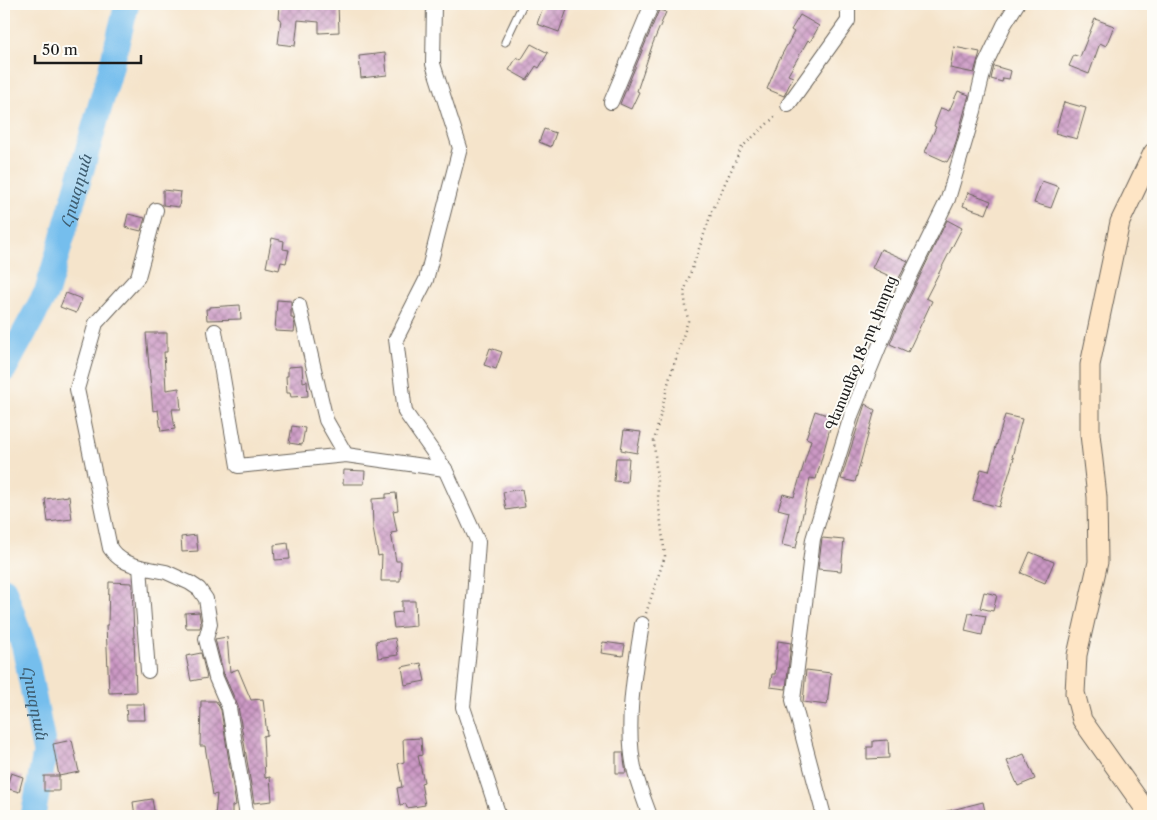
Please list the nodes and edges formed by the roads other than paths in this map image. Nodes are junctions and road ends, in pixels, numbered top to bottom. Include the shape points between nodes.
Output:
1 (434, 4) edge
2 (522, 4) edge
3 (652, 4) edge
4 (848, 4) edge
5 (1017, 4) edge
6 (505, 42) dead end
7 (611, 102) dead end
8 (788, 105) road end
9 (1153, 154) edge
10 (156, 210) dead end
11 (298, 305) dead end
12 (215, 331) dead end
13 (346, 455) junction
14 (445, 469) junction
15 (140, 567) junction
16 (642, 624) road end
17 (148, 671) dead end
18 (248, 816) edge
19 (499, 816) edge
20 (650, 816) edge
21 (824, 816) edge
22 (1150, 816) edge

1 - 14 street via 433,64 460,148 426,280 396,339 405,412
2 - 6 lane
3 - 7 street
4 - 8 street via 848,21
5 - 21 street, Գետամեջ 18-րդ փողոց via 986,65 948,199 897,302 852,413 813,540 793,700
9 - 22 street via 1120,222 1090,365 1090,434 1097,497 1098,562 1077,656 1075,693 1082,720
10 - 15 street via 138,277 96,323 77,389 110,548 115,556
11 - 13 street via 326,420
12 - 13 street via 238,466
13 - 14 street
14 - 19 street via 478,542 463,707
15 - 17 street
15 - 18 street via 166,572 190,583 206,599 210,624 206,639 216,678 229,708
16 - 20 street via 630,729 635,771

